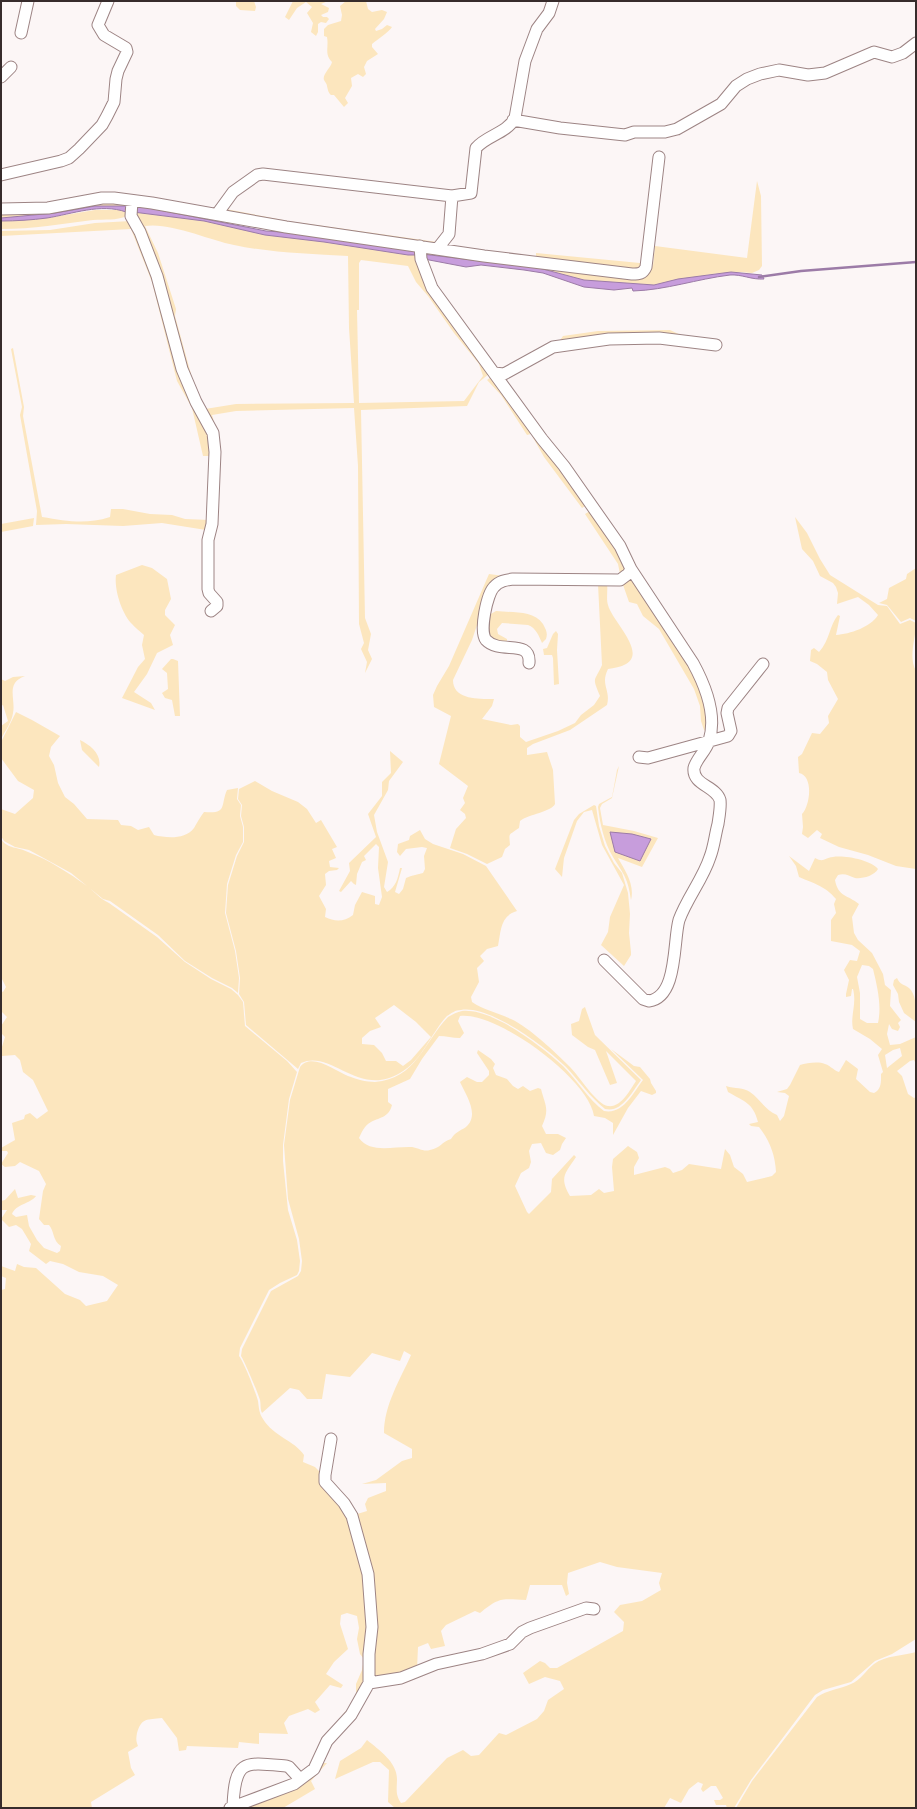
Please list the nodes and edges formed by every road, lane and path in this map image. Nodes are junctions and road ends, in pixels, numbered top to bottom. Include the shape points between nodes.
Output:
1 (28, 1) edge
2 (108, 1) edge
3 (553, 1) edge
4 (21, 33) dead end
5 (916, 43) edge
6 (11, 67) dead end
7 (1, 77) edge
8 (513, 120) junction
9 (659, 157) dead end
10 (1, 175) edge
11 (452, 196) junction
12 (132, 206) junction
13 (1, 209) edge
14 (216, 214) junction
15 (438, 248) junction
16 (420, 252) junction
17 (716, 345) dead end
18 (494, 373) junction
19 (631, 569) junction
20 (211, 611) dead end
21 (529, 662) dead end
22 (763, 664) dead end
23 (709, 742) junction
24 (639, 757) dead end
25 (604, 960) dead end
26 (331, 1439) dead end
27 (594, 1609) dead end
28 (369, 1683) junction
29 (300, 1779) junction
30 (232, 1807) edge

1 - 4 street
2 - 10 street via 98,25 104,35 126,48 127,52 116,79 114,102 102,125 69,158
3 - 8 street via 549,13 537,29 525,61
5 - 8 street via 903,53 892,57 874,52 825,73 808,75 779,70 760,74 736,86 721,104 697,119 664,132 634,132 625,135
6 - 7 street
8 - 11 street via 505,129 476,148 472,192
9 - 15 street via 646,267 640,274 580,269
11 - 14 street via 263,174 257,175 232,192
11 - 15 street via 449,234
12 - 13 street via 102,198 48,208
12 - 14 street
12 - 20 street via 157,276 182,369 196,402 214,433 208,589 217,606
14 - 16 street
15 - 16 street
16 - 18 street via 432,288
17 - 18 street via 659,338 608,339 554,347 504,374
18 - 19 street via 620,546
19 - 21 street via 620,580 513,579 497,584 489,595 482,626 484,637 499,647 526,650
19 - 23 street via 700,676 710,713
22 - 23 street via 728,708 731,731 728,736
23 - 24 street via 648,758
23 - 25 street via 694,766 694,771 698,780 718,796 719,815 711,856 679,920 672,975 658,997 649,1001
26 - 28 street via 325,1482 350,1512 368,1574 372,1627
27 - 28 street via 586,1608 530,1628 510,1644 482,1654 436,1664 402,1678
28 - 29 street via 351,1715 327,1741 314,1769
29 - 30 street via 294,1784
29 - 30 street via 286,1766 249,1765 236,1776

